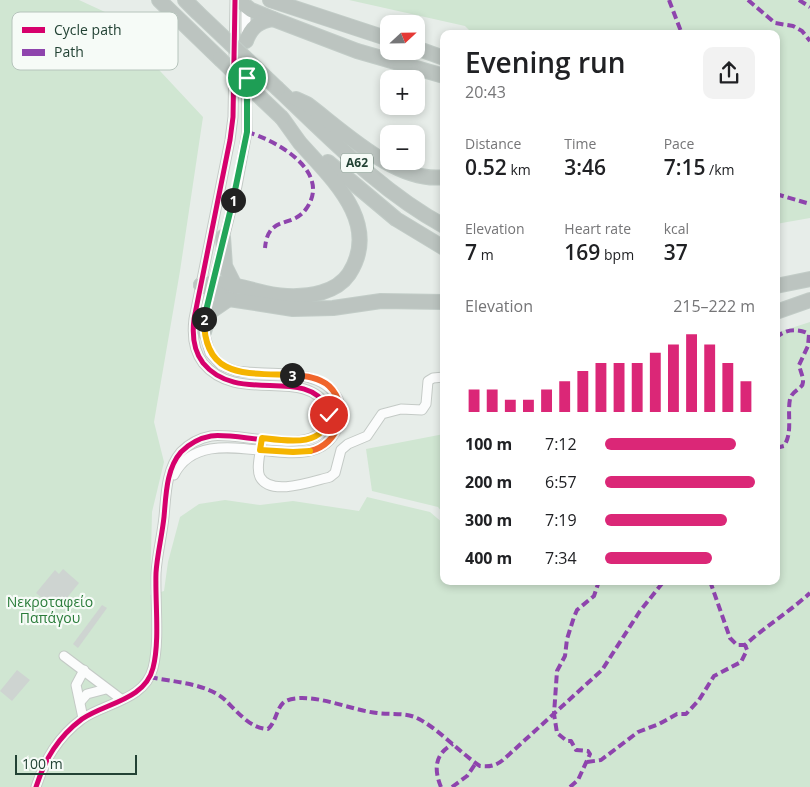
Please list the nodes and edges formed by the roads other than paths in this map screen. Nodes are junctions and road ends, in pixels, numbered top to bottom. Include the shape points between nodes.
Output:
1 (159, 0) edge
2 (185, 0) edge
3 (274, 1) edge
4 (241, 2) edge
5 (172, 12) edge
6 (178, 18) edge
7 (273, 19) junction
8 (380, 36) edge
9 (246, 41) junction
10 (425, 51) edge
11 (440, 57) edge
12 (440, 75) edge
13 (278, 89) junction
14 (282, 118) junction
15 (440, 177) edge
16 (440, 224) edge
17 (224, 237) junction
18 (440, 246) edge
19 (810, 279) edge
20 (780, 285) edge
21 (208, 286) junction
22 (235, 286) junction
23 (229, 299) junction
24 (810, 300) edge
25 (440, 302) edge
26 (780, 304) edge
27 (780, 311) edge
28 (204, 332) junction
29 (440, 377) edge
30 (262, 438) junction
31 (260, 450) junction
32 (163, 524) junction
33 (64, 656) dead end
34 (84, 670) junction
35 (106, 689) junction
36 (121, 699) junction
37 (80, 702) junction
38 (83, 718) junction
39 (36, 787) edge

1 - 5 highway, Α62, bridge
2 - 13 highway, Α62, bridge
3 - 8 highway
4 - 7 highway
4 - 9 street
4 - 21 street via 233,117
6 - 14 highway, Α62, bridge
7 - 9 highway via 259,23
7 - 12 highway via 357,51
9 - 17 street via 247,132
10 - 11 highway
13 - 15 highway via 307,104 382,160 408,172
13 - 16 highway, Α62 via 348,156 406,203
14 - 18 highway, Α62 via 365,194 396,219
14 - 22 highway via 329,173 348,201 358,228 358,255 346,278 322,293 270,295
17 - 21 street
17 - 22 highway via 225,266
19 - 20 highway
21 - 22 highway
21 - 23 highway
21 - 28 street
21 - 30 street via 192,331 196,350 209,370 234,383 307,388 320,396 328,408 328,422 312,439
23 - 25 highway via 313,310 381,301
23 - 28 highway via 210,312
24 - 26 highway
24 - 27 highway
28 - 31 street via 210,353 226,368 249,373 311,377 328,385 339,402 341,412 336,431 323,446 305,452
29 - 31 street via 428,381 426,404 422,410 401,409 382,414 367,436 341,450 335,473 330,477 284,487 272,486 260,476
30 - 31 street
30 - 32 street via 210,436 187,446 172,468 166,489
31 - 32 street via 216,448 183,460 173,476
32 - 36 street via 156,571 153,668 150,677 136,693
33 - 34 street
34 - 35 street
34 - 37 street via 76,685
35 - 36 street
35 - 37 street via 87,694
36 - 38 street
37 - 38 street
38 - 39 street via 57,741

